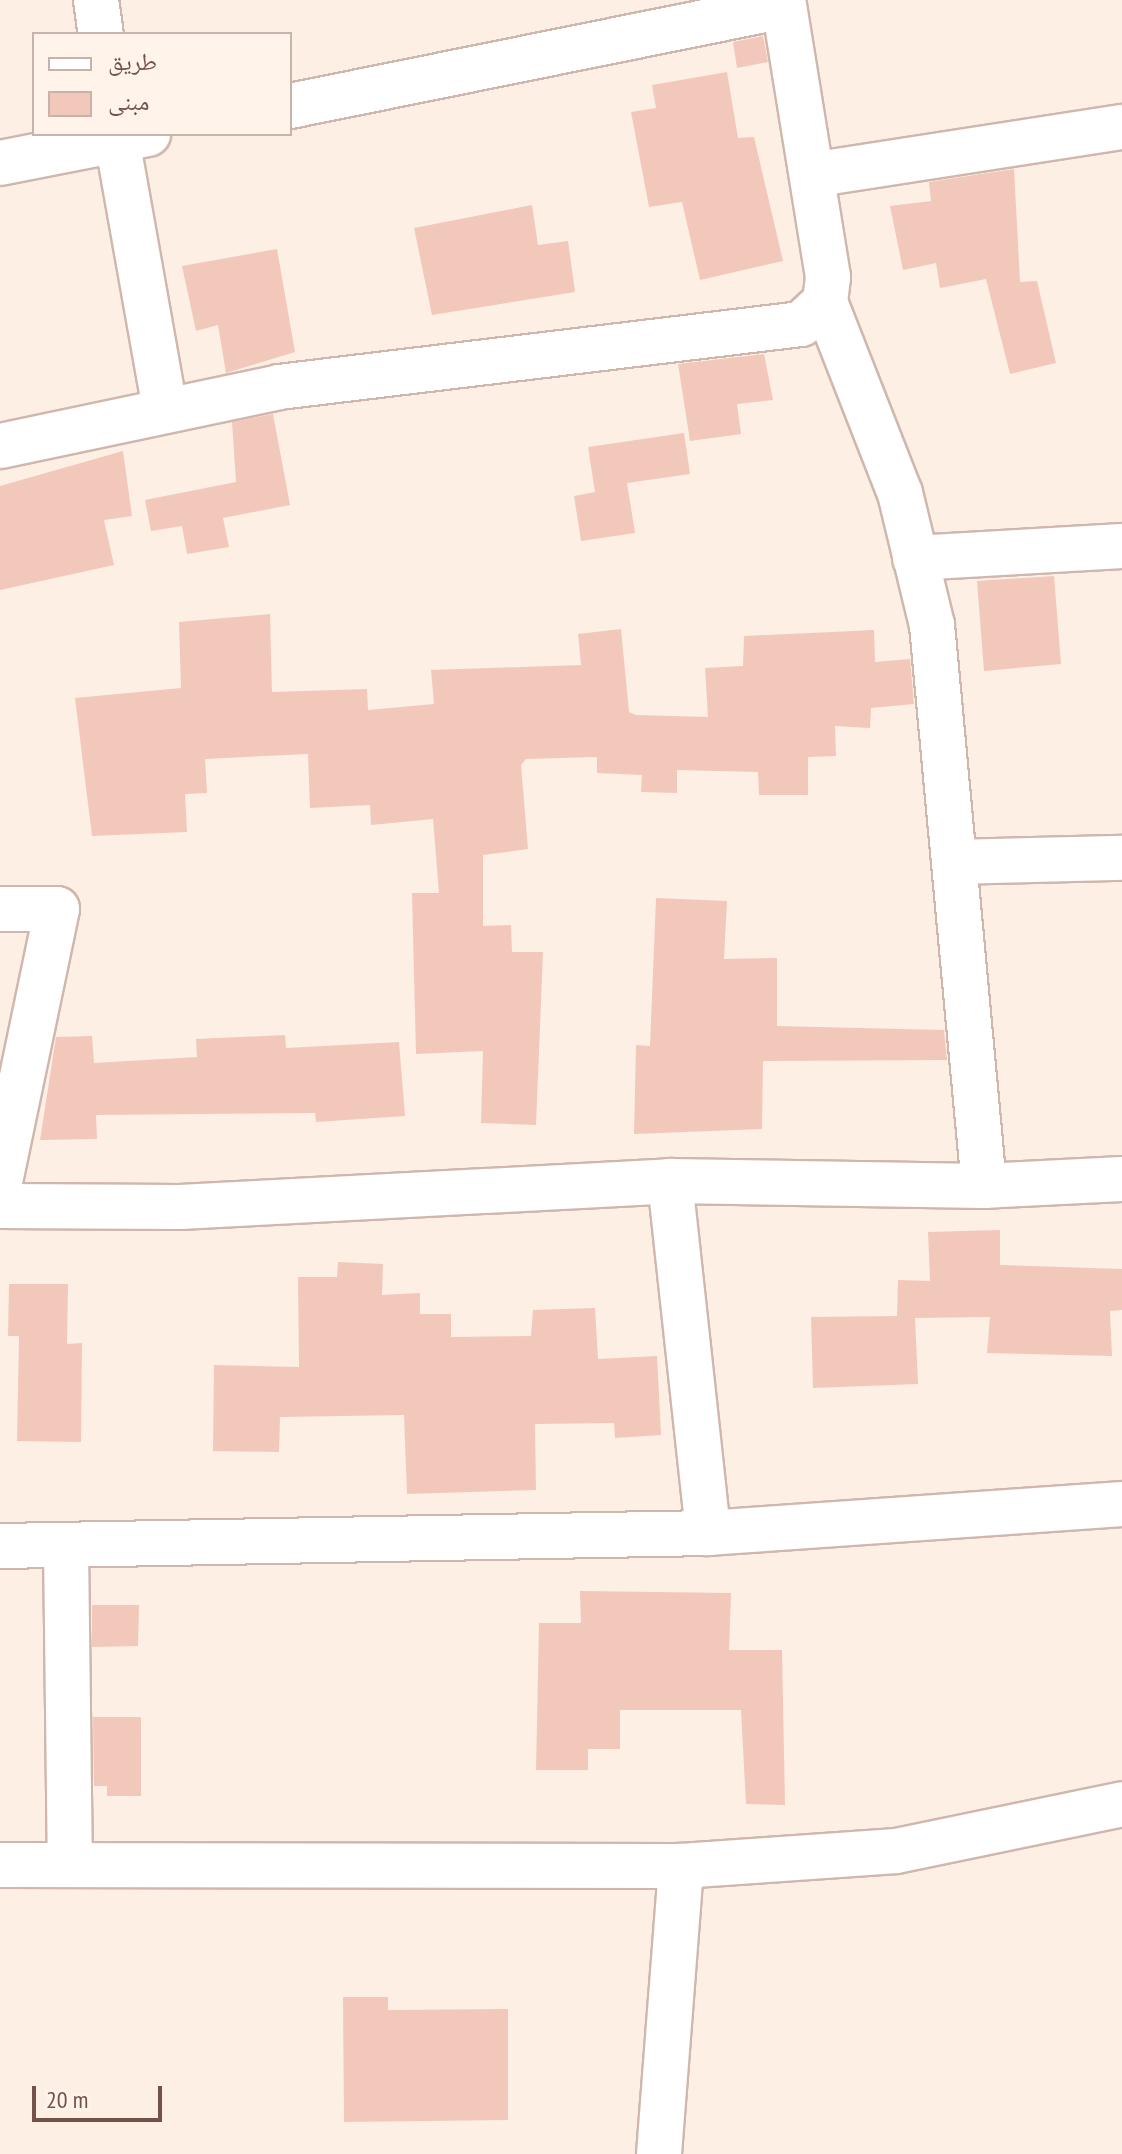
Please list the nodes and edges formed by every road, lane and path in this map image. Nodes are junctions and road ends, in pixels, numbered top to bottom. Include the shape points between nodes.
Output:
1 (96, 0) edge
2 (784, 3) edge
3 (101, 32) edge
4 (292, 106) edge
5 (1122, 127) edge
6 (127, 136) edge
7 (0, 163) edge
8 (812, 175) junction
9 (825, 302) junction
10 (165, 408) junction
11 (0, 446) edge
12 (1122, 546) edge
13 (915, 558) junction
14 (1122, 858) edge
15 (954, 862) junction
16 (0, 909) edge
17 (1122, 1179) edge
18 (0, 1181) edge
19 (670, 1181) junction
20 (984, 1186) junction
21 (0, 1206) edge
22 (1122, 1504) edge
23 (708, 1533) junction
24 (0, 1546) edge
25 (66, 1546) junction
26 (1122, 1804) edge
27 (0, 1865) edge
28 (70, 1865) junction
29 (681, 1866) junction
30 (659, 2154) edge

1 - 3 street
2 - 4 street
2 - 8 street
5 - 8 street
6 - 7 street
6 - 10 street
8 - 9 street
9 - 10 street via 801,324 279,387
9 - 13 street via 900,493
10 - 11 street
12 - 13 street
13 - 15 street via 932,625
14 - 15 street
15 - 20 street
16 - 18 street via 57,909
17 - 20 street
19 - 20 street
19 - 21 street via 180,1207
19 - 23 street
22 - 23 street
23 - 25 street
24 - 25 street
25 - 28 street
26 - 29 street via 896,1851
27 - 28 street
28 - 29 street
29 - 30 street

